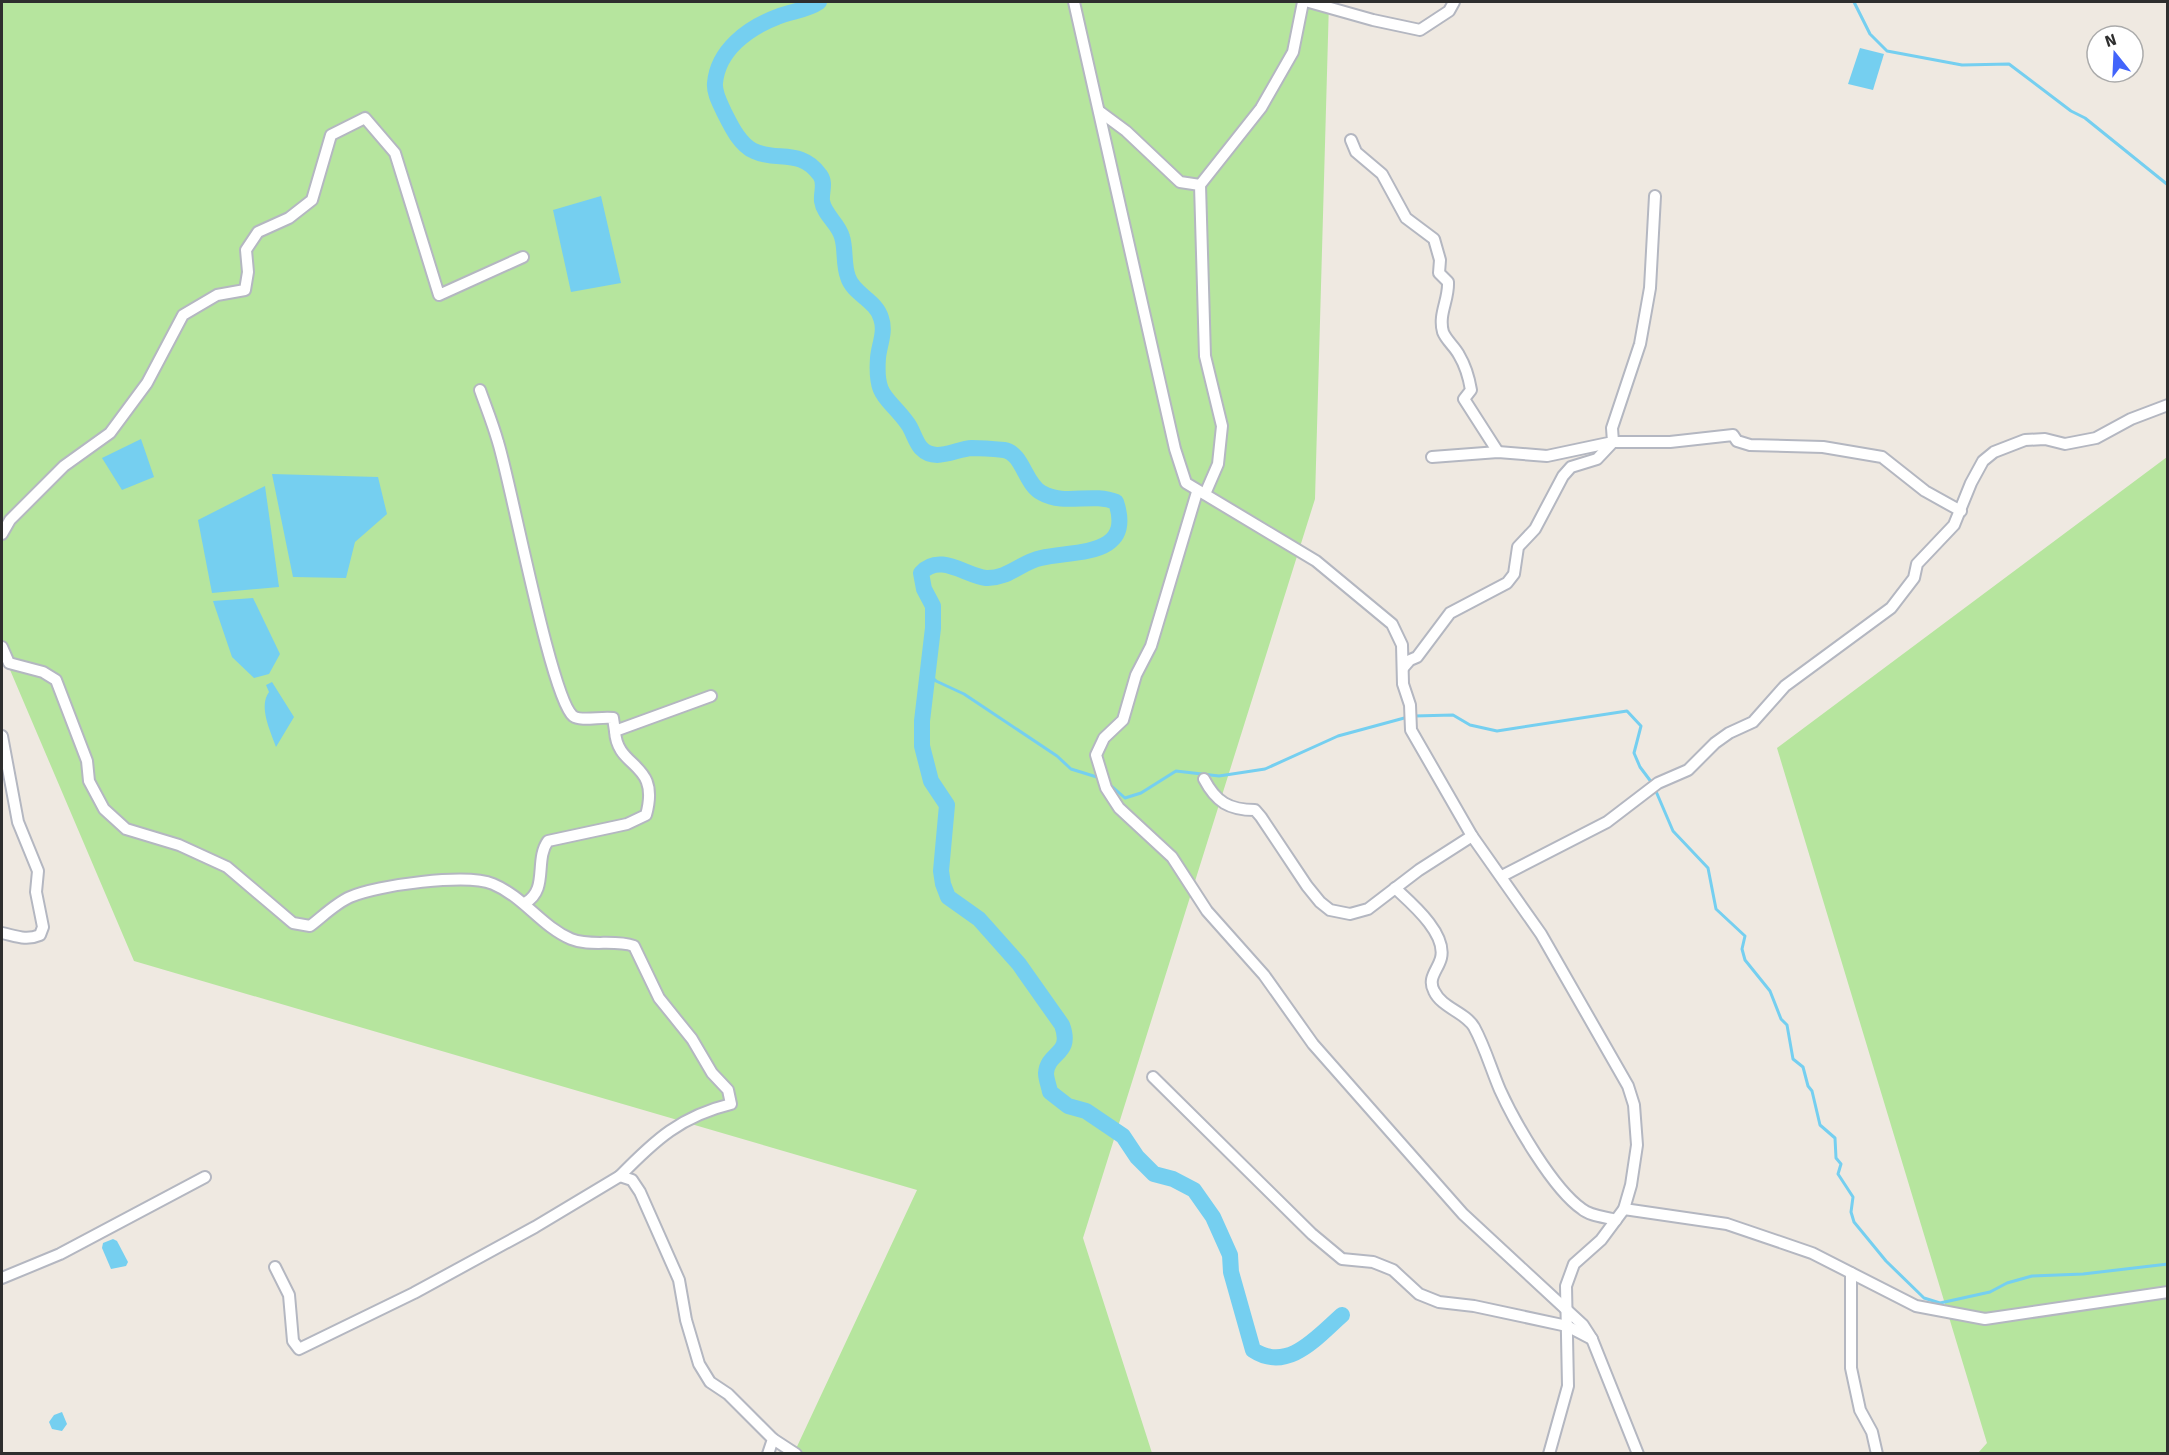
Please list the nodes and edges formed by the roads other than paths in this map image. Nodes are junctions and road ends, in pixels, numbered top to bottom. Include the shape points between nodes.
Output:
1 (1074, 2) edge
2 (1303, 2) edge
3 (1310, 2) edge
4 (1454, 2) edge
5 (1099, 111) junction
6 (1351, 140) dead end
7 (1200, 185) junction
8 (1655, 196) dead end
9 (523, 257) dead end
10 (480, 390) dead end
11 (2168, 405) edge
12 (1614, 442) junction
13 (1498, 452) junction
14 (1432, 457) dead end
15 (1201, 493) junction
16 (1961, 511) junction
17 (2, 534) edge
18 (2, 647) edge
19 (1403, 668) junction
20 (711, 696) dead end
21 (615, 731) junction
22 (2, 736) edge
23 (1204, 779) dead end
24 (1472, 836) junction
25 (1502, 876) junction
26 (1395, 888) junction
27 (525, 903) junction
28 (2, 933) edge
29 (1153, 1077) dead end
30 (620, 1176) junction
31 (205, 1177) dead end
32 (1624, 1209) junction
33 (1616, 1220) junction
34 (275, 1267) dead end
35 (1851, 1273) junction
36 (2, 1278) edge
37 (2168, 1292) edge
38 (1568, 1313) junction
39 (1568, 1326) junction
40 (1592, 1339) junction
41 (773, 1439) junction
42 (768, 1454) edge
43 (796, 1454) edge
44 (1549, 1454) edge
45 (1638, 1454) edge
46 (1877, 1454) edge

1 - 5 street
2 - 7 street via 1293,52 1261,108
3 - 4 street via 1420,30 1449,11
5 - 7 street via 1180,182
5 - 15 street via 1175,449 1186,483
6 - 13 street via 1356,152 1382,174 1406,218 1434,239 1440,260 1438,273 1448,282 1449,297 1441,313 1443,334 1460,355 1468,377 1471,390 1464,399
7 - 15 street via 1206,356 1222,426 1218,464
8 - 12 street via 1648,300 1640,344 1612,428
9 - 17 street via 440,295 395,153 365,118 352,123 331,135 312,200 289,218 258,232 246,250 245,290 217,295 183,315 147,383 110,433 64,466 10,520
10 - 21 street via 498,442 566,706 582,719 613,718
11 - 16 street via 2096,438 2065,444 2025,440 1994,452 1983,461
12 - 13 street via 1547,456
12 - 16 street via 1670,442 1733,435 1737,441 1750,445 1868,453 1882,457 1925,491
12 - 19 street via 1597,459 1571,467 1563,476 1535,529 1518,547 1514,574 1507,583 1450,613 1417,657
13 - 14 street
15 - 19 street via 1316,561 1392,624 1402,645
15 - 38 street via 1151,646 1136,675 1122,720 1104,738 1096,755 1106,788 1119,808 1172,857 1207,911 1264,975 1313,1044 1464,1214
16 - 25 street via 1946,535 1917,564 1914,578 1891,608 1785,686 1753,722 1729,733 1688,770 1659,783 1607,822
18 - 27 street via 9,663 43,672 56,680 87,761 89,781 104,809 126,829 179,845 227,867 293,923 310,926 348,897 382,886 458,879 492,884
19 - 24 street via 1411,730
20 - 21 street
21 - 27 street via 622,751 647,777 650,787 646,814 627,824 548,841 542,850 539,888 535,898
22 - 28 street via 18,822 38,872 36,892 43,927 40,935 32,939
23 - 26 street via 1219,802 1240,811 1255,810 1306,886 1330,910 1358,913
24 - 25 street
24 - 26 street
25 - 32 street via 1541,934 1628,1086 1634,1105 1637,1145
26 - 33 street via 1429,922 1441,947 1441,958 1432,976 1434,992 1472,1024 1501,1092 1532,1147 1564,1195 1584,1211
27 - 30 street via 540,919 574,941 634,946 659,998 731,1098 730,1104 707,1110 656,1139
29 - 39 street via 1342,1259 1373,1262 1393,1270 1419,1294 1439,1302
30 - 34 street via 414,1293 299,1349 293,1341 289,1295
30 - 41 street via 632,1179 640,1192 679,1280 688,1331 699,1364 710,1382 728,1394
31 - 36 street via 60,1254
32 - 33 street
32 - 35 street via 1727,1224 1812,1253
33 - 38 street via 1574,1264 1566,1286
35 - 37 street via 1916,1306 1985,1319
35 - 46 street via 1851,1368 1860,1410 1872,1432
38 - 39 street
38 - 40 street
39 - 40 street
39 - 44 street via 1568,1386
40 - 45 street
41 - 42 street
41 - 43 street

